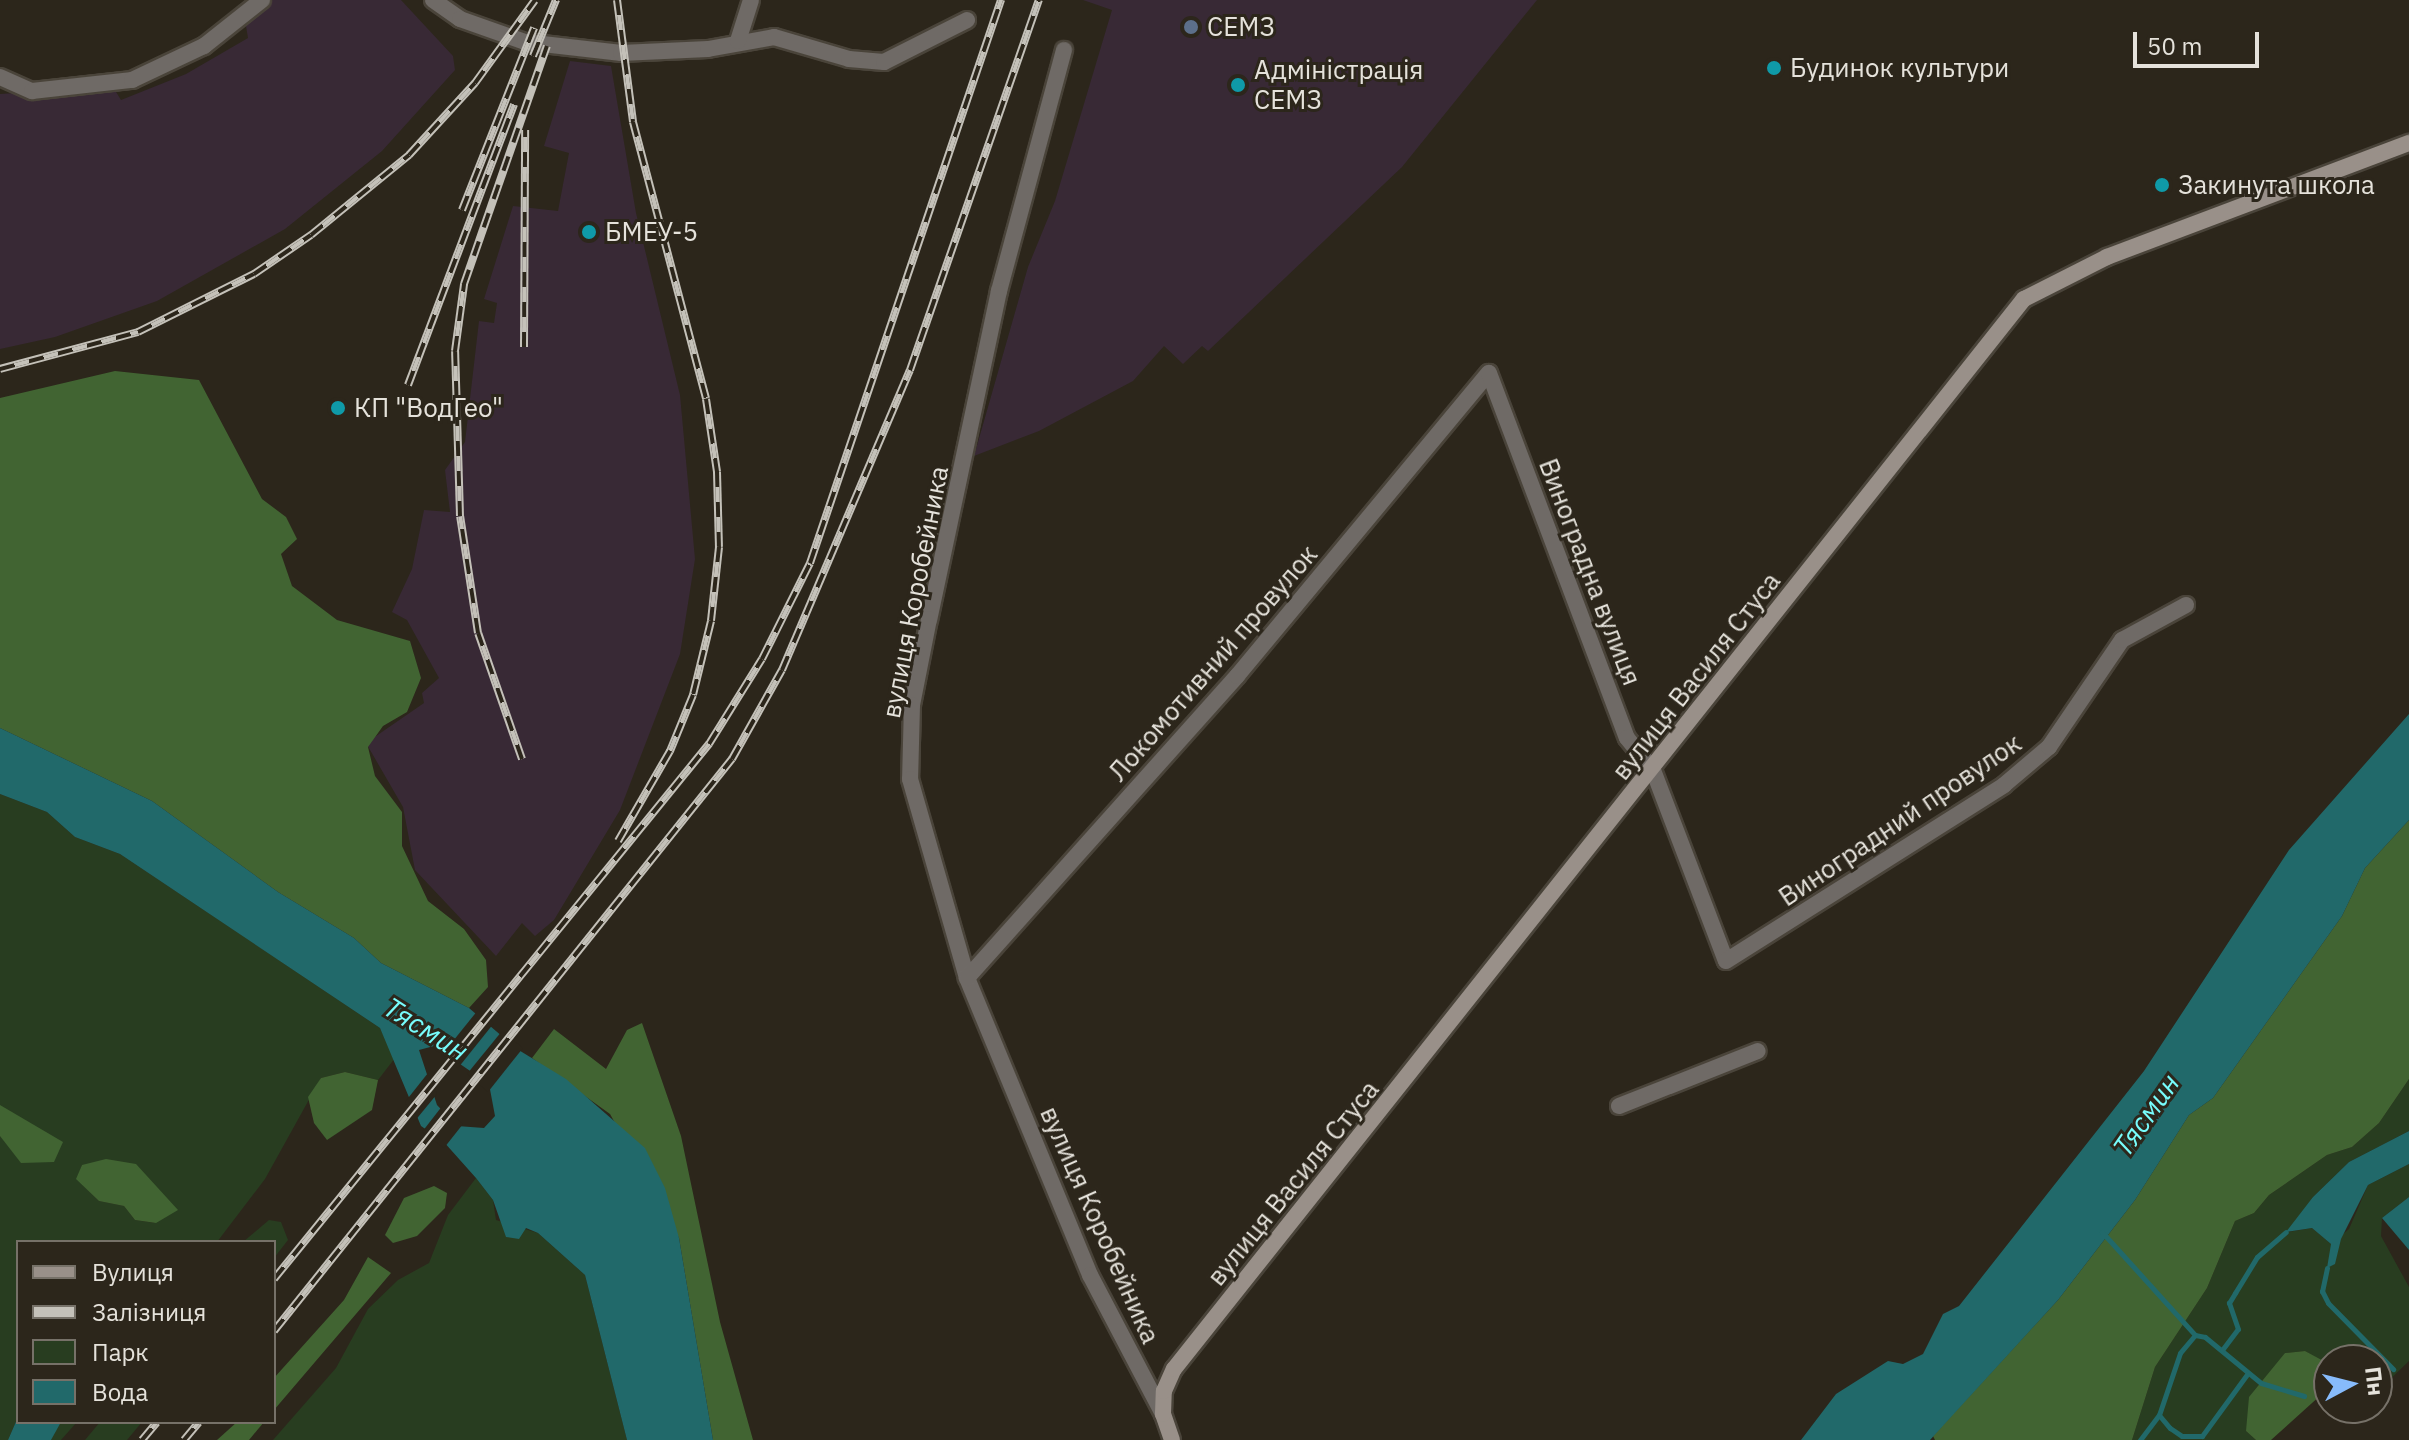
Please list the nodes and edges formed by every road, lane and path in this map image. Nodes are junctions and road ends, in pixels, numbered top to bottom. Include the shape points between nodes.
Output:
1 (262, 0) edge
2 (433, 0) edge
3 (751, 0) edge
4 (967, 20) dead end
5 (738, 41) junction
6 (1064, 50) dead end
7 (0, 77) edge
8 (2409, 143) edge
9 (1489, 373) joint
10 (2186, 605) dead end
11 (1653, 770) junction
12 (1726, 961) joint
13 (967, 978) junction
14 (1758, 1051) dead end
15 (1619, 1106) dead end
16 (1163, 1414) junction
17 (1172, 1440) edge

1 - 7 street via 204,46 132,80 32,91
2 - 5 street via 460,19 537,45 655,55
3 - 5 street
4 - 5 street via 884,62 849,59 774,37
6 - 13 street, вулиця Коробейника via 999,291 912,705 910,779
8 - 11 street, вулиця Василя Стуса via 2107,257 2024,299
9 - 11 street, Виноградна вулиця via 1627,738
9 - 13 street, Локомотивний провулок via 1237,676
10 - 12 street, Виноградний провулок via 2122,640 2049,747 2004,785 1742,956
11 - 12 street, Виноградна вулиця
11 - 16 street, вулиця Василя Стуса via 1174,1369 1164,1391
13 - 16 street, вулиця Коробейника via 1090,1275
14 - 15 street
16 - 17 street, вулиця Коробейника

